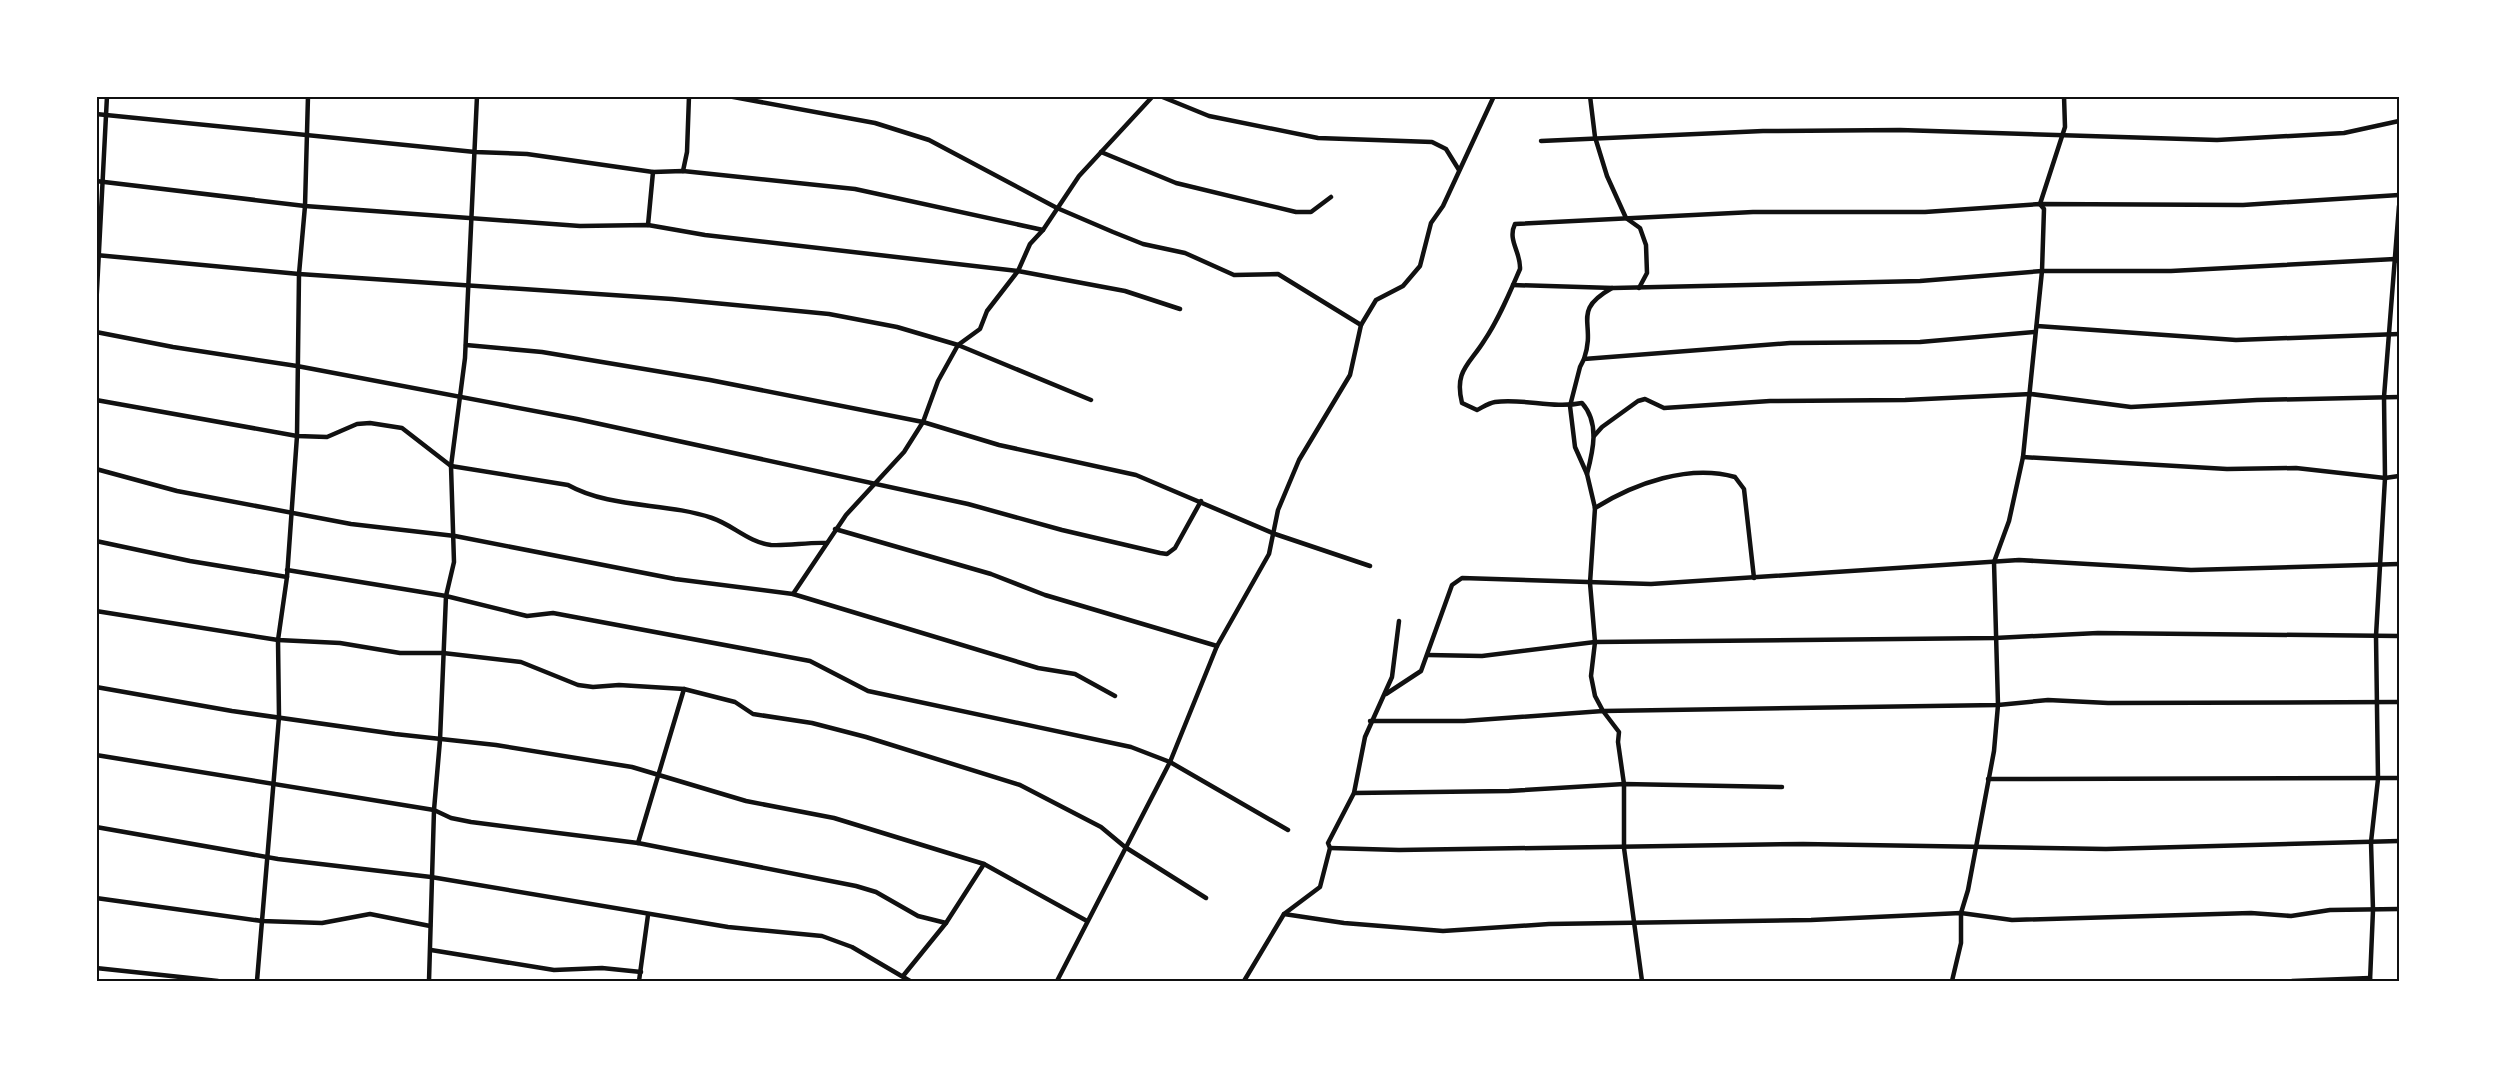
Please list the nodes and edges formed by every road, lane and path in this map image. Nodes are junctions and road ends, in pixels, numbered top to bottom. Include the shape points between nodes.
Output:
1 (107, 96) edge
2 (308, 96) edge
3 (477, 96) edge
4 (689, 96) edge
5 (728, 96) edge
6 (1153, 96) edge
7 (1160, 96) edge
8 (1494, 96) edge
9 (1590, 96) edge
10 (2064, 96) edge
11 (96, 114) edge
12 (106, 115) junction
13 (2399, 121) edge
14 (306, 134) junction
15 (2061, 135) junction
16 (1595, 137) junction
17 (1541, 141) dead end
18 (475, 152) junction
19 (1101, 152) junction
20 (1459, 170) junction
21 (683, 171) junction
22 (653, 172) junction
23 (96, 181) edge
24 (103, 182) junction
25 (2399, 195) edge
26 (1331, 197) dead end
27 (2040, 204) junction
28 (305, 206) junction
29 (2399, 206) edge
30 (1057, 208) junction
31 (1626, 218) junction
32 (473, 219) junction
33 (648, 225) junction
34 (1043, 230) junction
35 (98, 256) edge
36 (2397, 260) edge
37 (1018, 270) junction
38 (2042, 271) junction
39 (298, 274) junction
40 (1513, 285) junction
41 (469, 286) junction
42 (1613, 288) junction
43 (1639, 288) junction
44 (96, 309) edge
45 (1180, 309) dead end
46 (1361, 325) junction
47 (2036, 329) junction
48 (96, 332) edge
49 (2388, 333) junction
50 (2399, 334) edge
51 (466, 345) junction
52 (958, 345) junction
53 (1584, 359) junction
54 (297, 366) junction
55 (2031, 394) junction
56 (2384, 397) junction
57 (2399, 397) edge
58 (461, 398) junction
59 (96, 400) edge
60 (1091, 400) dead end
61 (1569, 406) junction
62 (923, 422) junction
63 (297, 436) junction
64 (1594, 436) junction
65 (2023, 458) junction
66 (451, 465) junction
67 (96, 470) edge
68 (1587, 474) junction
69 (2399, 476) edge
70 (2385, 478) junction
71 (873, 483) junction
72 (1201, 501) junction
73 (1595, 508) junction
74 (292, 512) junction
75 (835, 530) junction
76 (1275, 534) junction
77 (455, 536) junction
78 (96, 541) edge
79 (827, 543) junction
80 (1994, 562) junction
81 (2382, 564) junction
82 (2399, 564) edge
83 (1370, 566) dead end
84 (287, 570) junction
85 (287, 577) junction
86 (1754, 578) junction
87 (1590, 583) junction
88 (793, 594) junction
89 (447, 596) junction
90 (96, 610) edge
91 (1399, 621) dead end
92 (2376, 636) junction
93 (2399, 636) edge
94 (1995, 638) junction
95 (278, 640) junction
96 (1595, 642) junction
97 (1217, 646) junction
98 (444, 653) junction
99 (1428, 656) junction
100 (96, 687) edge
101 (684, 689) junction
102 (1386, 694) junction
103 (1115, 696) dead end
104 (2378, 702) junction
105 (2399, 702) edge
106 (1998, 705) junction
107 (1603, 711) junction
108 (279, 717) junction
109 (1370, 721) junction
110 (441, 740) junction
111 (96, 755) edge
112 (1170, 762) junction
113 (659, 776) junction
114 (2399, 778) edge
115 (1988, 779) junction
116 (2378, 779) junction
117 (273, 783) junction
118 (1624, 784) junction
119 (1782, 787) dead end
120 (1354, 793) junction
121 (434, 810) junction
122 (96, 827) edge
123 (1288, 830) dead end
124 (2399, 841) edge
125 (2370, 842) junction
126 (638, 843) junction
127 (1125, 847) junction
128 (1330, 848) junction
129 (1624, 849) junction
130 (1974, 849) junction
131 (267, 856) junction
132 (984, 864) junction
133 (431, 877) junction
134 (96, 898) edge
135 (1206, 898) dead end
136 (2399, 909) edge
137 (2373, 910) junction
138 (1284, 914) junction
139 (1961, 914) junction
140 (648, 915) junction
141 (262, 921) junction
142 (1087, 921) junction
143 (946, 923) junction
144 (1634, 924) junction
145 (430, 926) junction
146 (431, 950) junction
147 (96, 968) edge
148 (641, 972) junction
149 (903, 976) junction
150 (2370, 980) edge
151 (218, 981) edge
152 (257, 981) edge
153 (429, 981) edge
154 (639, 981) edge
155 (910, 981) edge
156 (1057, 981) edge
157 (1244, 981) edge
158 (1642, 981) edge
159 (1952, 981) edge
160 (2292, 981) edge

1 - 12 street
2 - 14 street
3 - 18 street
4 - 21 street
5 - 30 street via 875,123 928,140
6 - 19 street
7 - 20 street via 1209,116 1318,138 1432,142 1446,149
8 - 20 street
9 - 16 street
10 - 15 street via 2066,127
11 - 12 street
12 - 14 street
12 - 24 street
13 - 15 street via 2344,133 2217,140
14 - 18 street
14 - 28 street
15 - 16 street via 1900,130
15 - 27 street
16 - 17 street
16 - 31 street
18 - 22 street via 526,154
18 - 32 street
19 - 26 street via 1176,183 1296,212 1311,212
19 - 30 street
20 - 46 street via 1431,223 1420,266 1403,285 1376,300
21 - 22 street
21 - 34 street via 855,189
22 - 33 street
23 - 24 street
24 - 28 street
24 - 35 street
25 - 27 street via 2243,205
27 - 31 street via 1925,212 1752,212
27 - 38 street via 2044,209
28 - 32 street
28 - 39 street
29 - 36 street
30 - 34 street
30 - 46 street via 1143,244 1185,253 1234,275 1278,274
31 - 40 street via 1515,224 1511,237 1520,262
31 - 43 street via 1640,228 1646,245 1647,273
32 - 33 street via 580,226
32 - 41 street
33 - 37 street via 705,235
34 - 37 street via 1030,244
35 - 39 street
35 - 44 street
36 - 38 street via 2171,271
36 - 49 street
37 - 45 street via 1125,291
37 - 52 street via 987,311 980,329
38 - 43 street via 1920,281
38 - 47 street
39 - 41 street
39 - 54 street
40 - 42 street
40 - 61 street via 1485,340 1465,364 1459,383 1462,403 1477,410 1492,402
41 - 51 street
41 - 52 street via 604,293 829,314 897,327
42 - 43 street
42 - 53 street via 1597,297 1588,309 1588,349
46 - 76 street via 1350,375 1299,459 1278,510
47 - 49 street via 2236,340
47 - 53 street via 1920,342 1790,343
47 - 55 street
48 - 54 street
49 - 50 street
49 - 56 street
51 - 58 street
51 - 62 street via 542,352 710,380
52 - 60 street
52 - 62 street via 938,381
53 - 61 street
54 - 58 street
54 - 63 street
55 - 56 street via 2131,407
55 - 64 street via 1664,408 1645,399
55 - 65 street
56 - 57 street
56 - 70 street
58 - 66 street
58 - 71 street
59 - 63 street
61 - 64 street via 1582,403
61 - 68 street via 1577,453
62 - 71 street via 904,452
62 - 72 street via 999,445 1136,475
63 - 66 street via 327,437 357,424 370,423 402,428
63 - 74 street
64 - 68 street
65 - 70 street via 2227,469 2296,468
65 - 80 street via 2011,513
66 - 77 street
66 - 79 street via 568,485 626,502 712,518 750,539 771,545
67 - 74 street via 177,491
68 - 73 street
69 - 70 street
70 - 81 street
71 - 72 street via 1167,554 1175,548
71 - 75 street
72 - 76 street
73 - 86 street via 1618,495 1688,472 1735,477 1744,489
73 - 87 street
74 - 77 street via 351,524
74 - 84 street
75 - 79 street
75 - 97 street via 991,574 1045,595
76 - 83 street
76 - 97 street via 1269,554
77 - 88 street via 675,579
77 - 89 street
78 - 85 street
79 - 88 street
80 - 81 street via 2019,560 2191,570
80 - 86 street
80 - 94 street
81 - 82 street
81 - 92 street
84 - 85 street
84 - 89 street
85 - 95 street
86 - 87 street
87 - 96 street
87 - 99 street via 1458,579 1439,615
88 - 103 street via 1038,668 1075,674
89 - 98 street
89 - 112 street via 527,616 553,613 810,661 868,691 1089,736
90 - 95 street
91 - 102 street
92 - 93 street
92 - 94 street via 2097,633
92 - 104 street
94 - 96 street
94 - 106 street
95 - 98 street via 340,642 400,653
95 - 108 street
96 - 99 street via 1482,656
96 - 107 street via 1591,676
97 - 112 street
98 - 101 street via 521,662 593,687
98 - 110 street
99 - 102 street via 1421,671
100 - 108 street
101 - 113 street
101 - 127 street via 735,702 753,714 812,723 991,774 1091,822
102 - 109 street
104 - 105 street
104 - 106 street via 2048,700
104 - 116 street
106 - 107 street
106 - 115 street
107 - 109 street via 1464,721
107 - 118 street via 1619,732
108 - 110 street
108 - 117 street
109 - 120 street via 1360,752
110 - 113 street via 608,761
110 - 121 street
111 - 117 street
112 - 123 street
112 - 127 street
113 - 126 street
113 - 132 street via 746,801 834,818
114 - 116 street
115 - 116 street
115 - 130 street
116 - 125 street
117 - 121 street
117 - 131 street
118 - 119 street
118 - 120 street via 1509,791
118 - 129 street
120 - 128 street via 1328,843
121 - 126 street via 471,822
121 - 133 street
122 - 131 street
124 - 125 street
125 - 130 street
125 - 137 street
126 - 143 street via 856,886 876,892 918,916
127 - 135 street
127 - 142 street
128 - 129 street
128 - 138 street via 1320,887
129 - 130 street via 1803,844
129 - 144 street
130 - 139 street
131 - 133 street
131 - 141 street
132 - 142 street
132 - 143 street
133 - 140 street
133 - 145 street
134 - 141 street
136 - 137 street
137 - 139 street via 2330,910 2291,916 2251,913 2012,920
137 - 150 street
138 - 144 street via 1443,932 1549,924
138 - 157 street
139 - 144 street
139 - 159 street via 1961,943
140 - 148 street
140 - 149 street via 836,939
141 - 145 street via 322,923 370,914
141 - 152 street
142 - 156 street
143 - 149 street
144 - 158 street
145 - 146 street
146 - 148 street via 554,970 602,968
146 - 153 street
147 - 151 street
148 - 154 street
149 - 155 street
150 - 160 street

